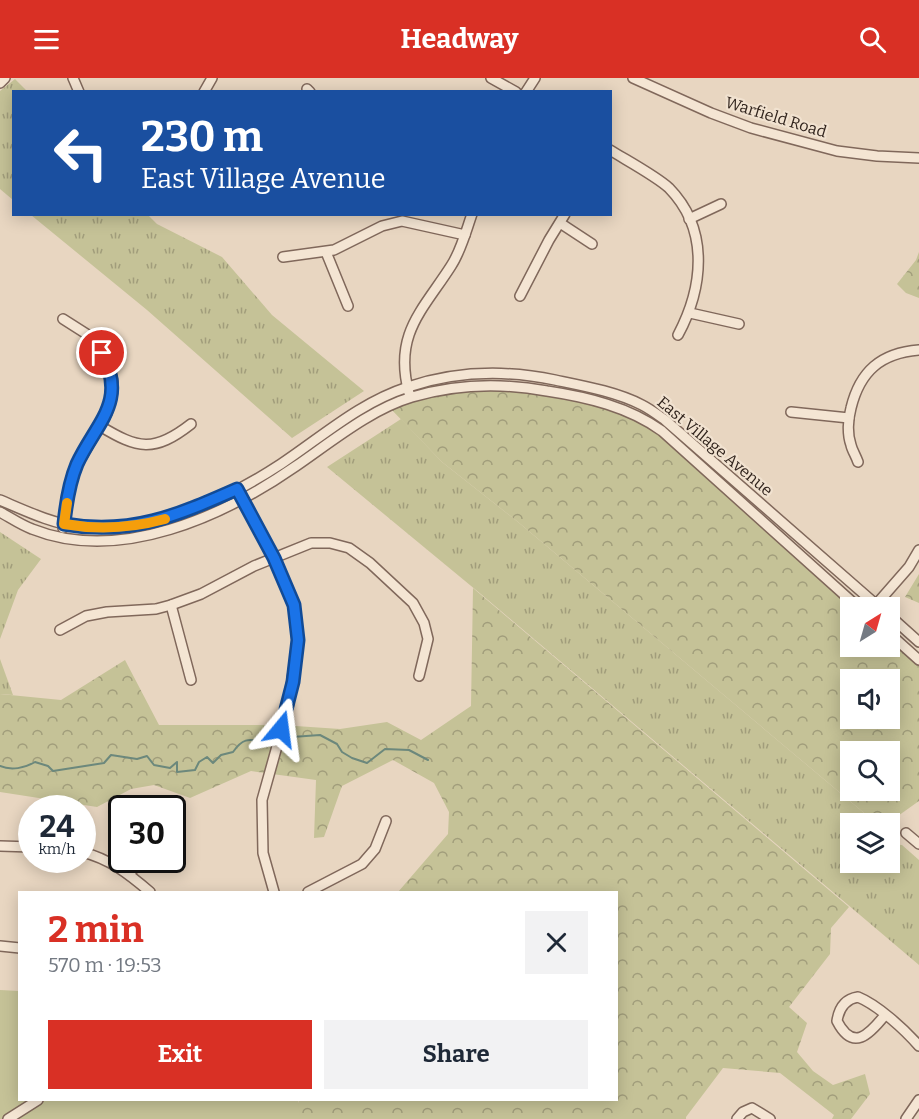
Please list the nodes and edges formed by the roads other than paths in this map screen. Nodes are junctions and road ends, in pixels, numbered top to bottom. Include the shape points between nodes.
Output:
1 (5, 78) edge
2 (491, 78) edge
3 (633, 78) edge
4 (0, 83) edge
5 (512, 90) edge
6 (612, 151) edge
7 (919, 158) edge
8 (721, 204) dead end
9 (471, 216) edge
10 (411, 218) edge
11 (563, 219) edge
12 (689, 219) junction
13 (465, 235) junction
14 (592, 244) dead end
15 (326, 252) junction
16 (283, 257) dead end
17 (520, 296) dead end
18 (348, 306) dead end
19 (690, 313) junction
20 (63, 319) dead end
21 (739, 324) dead end
22 (678, 335) dead end
23 (919, 350) edge
24 (408, 387) junction
25 (411, 397) junction
26 (791, 412) dead end
27 (849, 418) junction
28 (191, 424) dead end
29 (100, 426) junction
30 (858, 462) dead end
31 (239, 494) junction
32 (0, 500) edge
33 (0, 512) edge
34 (64, 524) junction
35 (62, 537) junction
36 (919, 550) edge
37 (274, 558) junction
38 (847, 597) edge
39 (867, 597) edge
40 (884, 597) edge
41 (171, 605) junction
42 (900, 625) edge
43 (60, 630) dead end
44 (919, 642) edge
45 (900, 643) edge
46 (919, 660) edge
47 (419, 676) dead end
48 (191, 680) dead end
49 (386, 821) dead end
50 (906, 833) dead end
51 (919, 844) edge
52 (0, 846) edge
53 (18, 847) edge
54 (96, 855) edge
55 (129, 874) joint
56 (149, 891) edge
57 (274, 891) edge
58 (310, 891) edge
59 (0, 946) edge
60 (18, 948) edge
61 (885, 1016) junction
62 (919, 1046) edge
63 (919, 1100) edge
64 (36, 1101) edge
65 (8, 1119) edge
66 (737, 1119) edge
67 (770, 1119) edge
68 (906, 1119) edge

1 - 4 street
2 - 5 street
3 - 7 street, Warfield Road via 751,128 837,151
6 - 12 street via 668,188
8 - 12 street
9 - 13 street
10 - 13 street
10 - 15 street via 382,226
11 - 14 street
11 - 17 street
12 - 19 street via 695,234 699,272
13 - 24 street via 453,264 411,329 405,359
15 - 16 street
15 - 18 street
19 - 21 street
19 - 22 street
20 - 29 street via 96,340 109,366 111,398
23 - 27 street via 891,355 869,371 855,393
24 - 25 street
24 - 31 street, East Village Avenue via 352,412
24 - 39 street, East Village Avenue via 461,375 538,377 642,405 665,420
25 - 31 street, East Village Avenue via 342,432 270,484
25 - 38 street, East Village Avenue via 479,386 526,387 566,394 645,419
26 - 27 street
27 - 30 street via 850,444
28 - 29 street via 174,438 148,446 135,444
29 - 34 street via 77,465
31 - 34 street, East Village Avenue via 147,523 102,528
31 - 35 street, East Village Avenue via 189,524 162,533 126,539
31 - 37 street
32 - 34 street, East Village Avenue
33 - 35 street, East Village Avenue via 33,529
34 - 35 street
36 - 40 street
37 - 41 street
37 - 47 street via 311,543 330,543 349,548 370,563 413,603 424,623 428,639
37 - 57 street via 294,605 298,640 288,707 262,800 263,853
41 - 43 street via 86,616
41 - 48 street
42 - 44 street
45 - 46 street
49 - 58 street via 375,849 362,864
50 - 51 street
52 - 53 street
54 - 55 street
55 - 56 street
59 - 60 street
61 - 61 street via 858,997 842,1005 837,1021 849,1036 858,1038 872,1031
61 - 62 street
63 - 68 street
64 - 65 street
66 - 67 street via 752,1108

